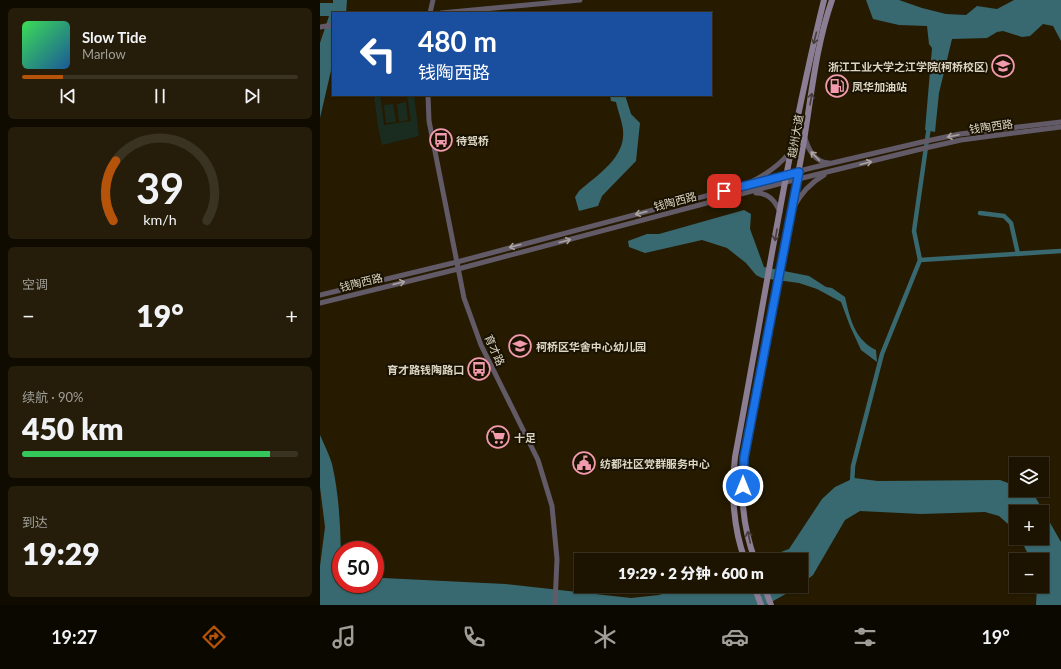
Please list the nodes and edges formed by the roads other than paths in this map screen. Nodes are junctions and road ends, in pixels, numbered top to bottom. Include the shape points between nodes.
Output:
1 (433, 0) edge
2 (580, 0) edge
3 (832, 0) edge
4 (823, 1) edge
5 (430, 12) edge
6 (452, 12) edge
7 (332, 26) edge
8 (320, 27) edge
9 (428, 96) edge
10 (1061, 122) edge
11 (1061, 127) edge
12 (805, 137) junction
13 (792, 149) junction
14 (834, 163) junction
15 (799, 172) junction
16 (828, 172) junction
17 (787, 175) junction
18 (796, 180) junction
19 (786, 182) junction
20 (738, 188) junction
21 (747, 193) junction
22 (780, 213) junction
23 (790, 214) junction
24 (456, 262) junction
25 (458, 269) junction
26 (320, 295) edge
27 (320, 302) edge
28 (743, 553) edge
29 (752, 553) edge
30 (757, 593) edge
31 (766, 593) edge
32 (554, 605) edge
33 (761, 605) edge
34 (770, 605) edge

1 - 5 street
2 - 6 street
12 -> 3 main road, 越州大道 via 819,54
4 -> 13 main road, 越州大道
7 - 8 street
9 - 24 street, 育才路 via 429,121
10 -> 14 street, 钱陶西路 via 960,134
16 -> 11 street, 钱陶西路 via 961,140
14 -> 12 street via 822,162 811,154
12 - 15 main road, 越州大道
13 - 17 main road, 越州大道
13 - 20 street via 782,163 767,174
14 - 15 street, 钱陶西路
15 - 17 street, 钱陶西路
15 - 18 main road, 越州大道
16 - 18 street, 钱陶西路
16 - 23 street via 812,182
17 - 19 main road, 越州大道
17 - 20 street, 钱陶西路
18 - 19 street, 钱陶西路
18 - 23 main road, 越州大道
19 - 21 street, 钱陶西路
19 - 22 main road, 越州大道
20 -> 24 street, 钱陶西路
21 - 22 street via 763,193 773,199
25 -> 21 street, 钱陶西路
22 -> 28 main road, 越州大道 via 735,457 735,519
29 -> 23 main road, 越州大道 via 744,515 744,458
24 - 25 street, 育才路
24 - 26 street, 钱陶西路
27 -> 25 street, 钱陶西路
25 - 32 street, 育才路 via 464,298 481,345 538,460 552,506 557,574
30 - 33 main road
31 - 34 main road

